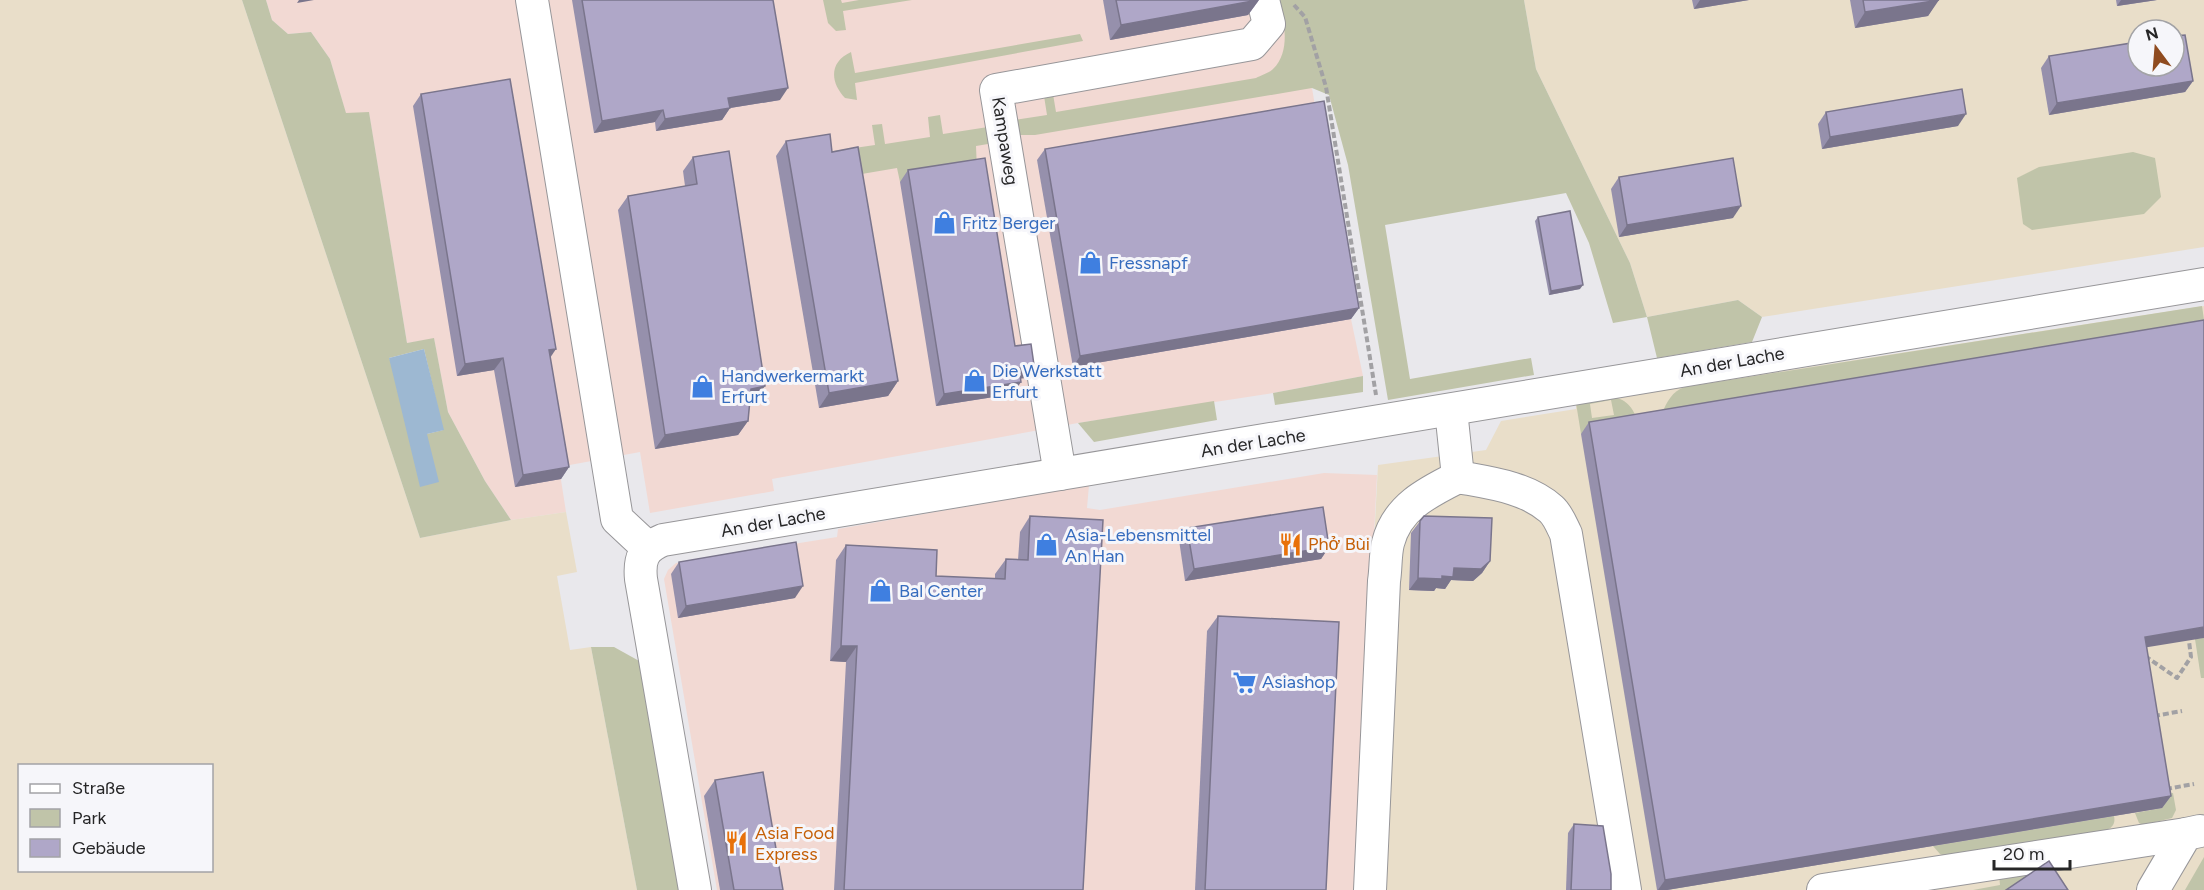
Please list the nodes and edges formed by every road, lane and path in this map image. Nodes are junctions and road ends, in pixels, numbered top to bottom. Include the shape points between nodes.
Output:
1 (532, 0) edge
2 (1289, 0) edge
3 (1266, 12) edge
4 (2204, 284) edge
5 (1452, 410) junction
6 (1381, 422) junction
7 (1060, 474) junction
8 (1458, 477) junction
9 (648, 548) junction
10 (2189, 641) edge
11 (2139, 654) edge
12 (2182, 711) dead end
13 (2147, 717) edge
14 (2194, 784) dead end
15 (2159, 790) edge
16 (2195, 831) edge
17 (695, 890) edge
18 (1370, 890) edge
19 (1624, 890) edge
20 (1822, 890) edge
21 (2153, 890) edge

1 - 9 street via 617,519
2 - 6 path via 1305,18 1326,87
3 - 7 street, Kampaweg via 1251,44 996,90
4 - 5 street, An der Lache
5 - 6 street, An der Lache
5 - 8 street
6 - 7 street, An der Lache
7 - 9 street, An der Lache via 663,540
8 - 18 street via 1423,495 1398,519 1388,543
8 - 19 street via 1528,494 1553,511 1566,534
9 - 17 street via 640,560 641,579
10 - 11 path via 2192,657 2177,678
12 - 13 path
14 - 15 path
16 - 20 street
16 - 21 street

